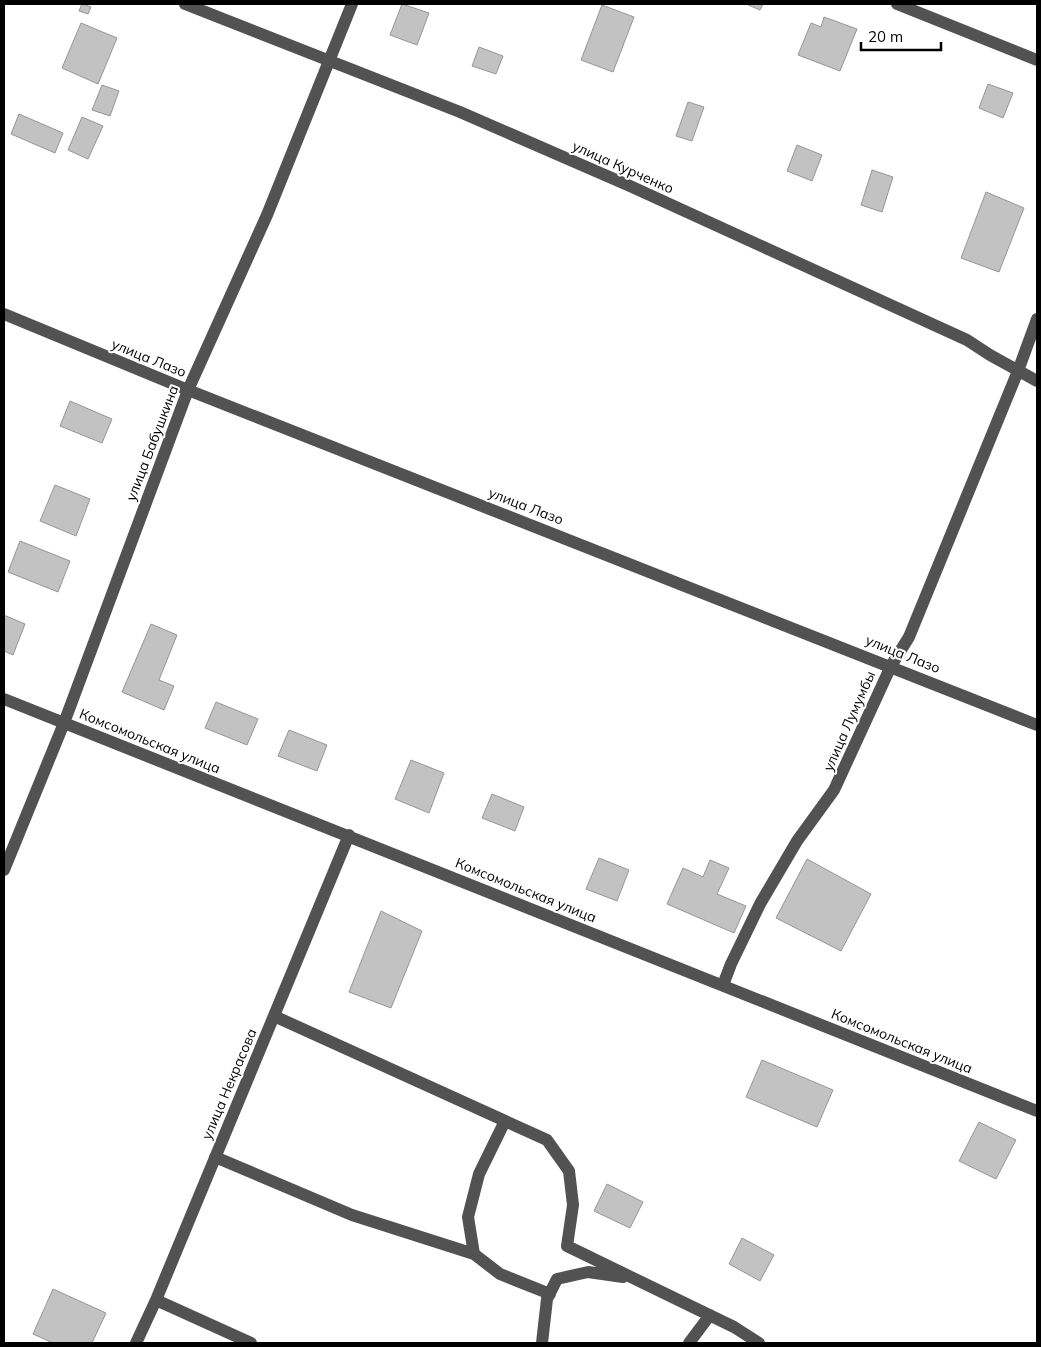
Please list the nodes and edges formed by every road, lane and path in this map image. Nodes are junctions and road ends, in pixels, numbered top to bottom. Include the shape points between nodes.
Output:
1 (185, 4) edge
2 (352, 4) edge
3 (897, 4) edge
4 (1037, 60) edge
5 (330, 62) junction
6 (4, 314) edge
7 (1037, 319) edge
8 (1018, 371) junction
9 (1037, 381) edge
10 (188, 390) junction
11 (891, 666) junction
12 (4, 699) edge
13 (64, 723) junction
14 (1037, 724) edge
15 (349, 836) junction
16 (4, 870) edge
17 (723, 985) junction
18 (274, 1016) junction
19 (1037, 1111) edge
20 (505, 1120) junction
21 (215, 1157) junction
22 (474, 1254) junction
23 (633, 1278) junction
24 (550, 1294) junction
25 (156, 1300) junction
26 (710, 1316) junction
27 (136, 1343) edge
28 (251, 1343) edge
29 (542, 1343) edge
30 (688, 1343) edge
31 (759, 1343) edge

1 - 5 street, улица Курченко
2 - 5 street, улица Бабушкина
3 - 4 street
5 - 8 street, улица Курченко via 460,112 630,186 968,340
5 - 10 street, улица Бабушкина via 267,215
6 - 10 street, улица Лазо
7 - 8 street, улица Лумумбы
8 - 9 street, улица Курченко
8 - 11 street, улица Лумумбы via 910,637
10 - 11 street, улица Лазо
10 - 13 street, улица Бабушкина
11 - 14 street, улица Лазо
11 - 17 street, улица Лумумбы via 834,790 797,841 760,904
12 - 13 street, Комсомольская улица
13 - 15 street, Комсомольская улица
13 - 16 street, улица Бабушкина
15 - 17 street, Комсомольская улица
15 - 18 street, улица Некрасова
17 - 19 street, Комсомольская улица
18 - 20 street
18 - 21 street, улица Некрасова
20 - 22 street via 479,1174 468,1217
20 - 23 street via 547,1140 569,1170 573,1205 568,1246
21 - 22 street via 352,1215
21 - 25 street, улица Некрасова
22 - 24 street via 500,1274
23 - 24 street via 588,1272 557,1279
23 - 26 street
24 - 29 street
25 - 27 street, улица Некрасова
25 - 28 street
26 - 30 street
26 - 31 street

